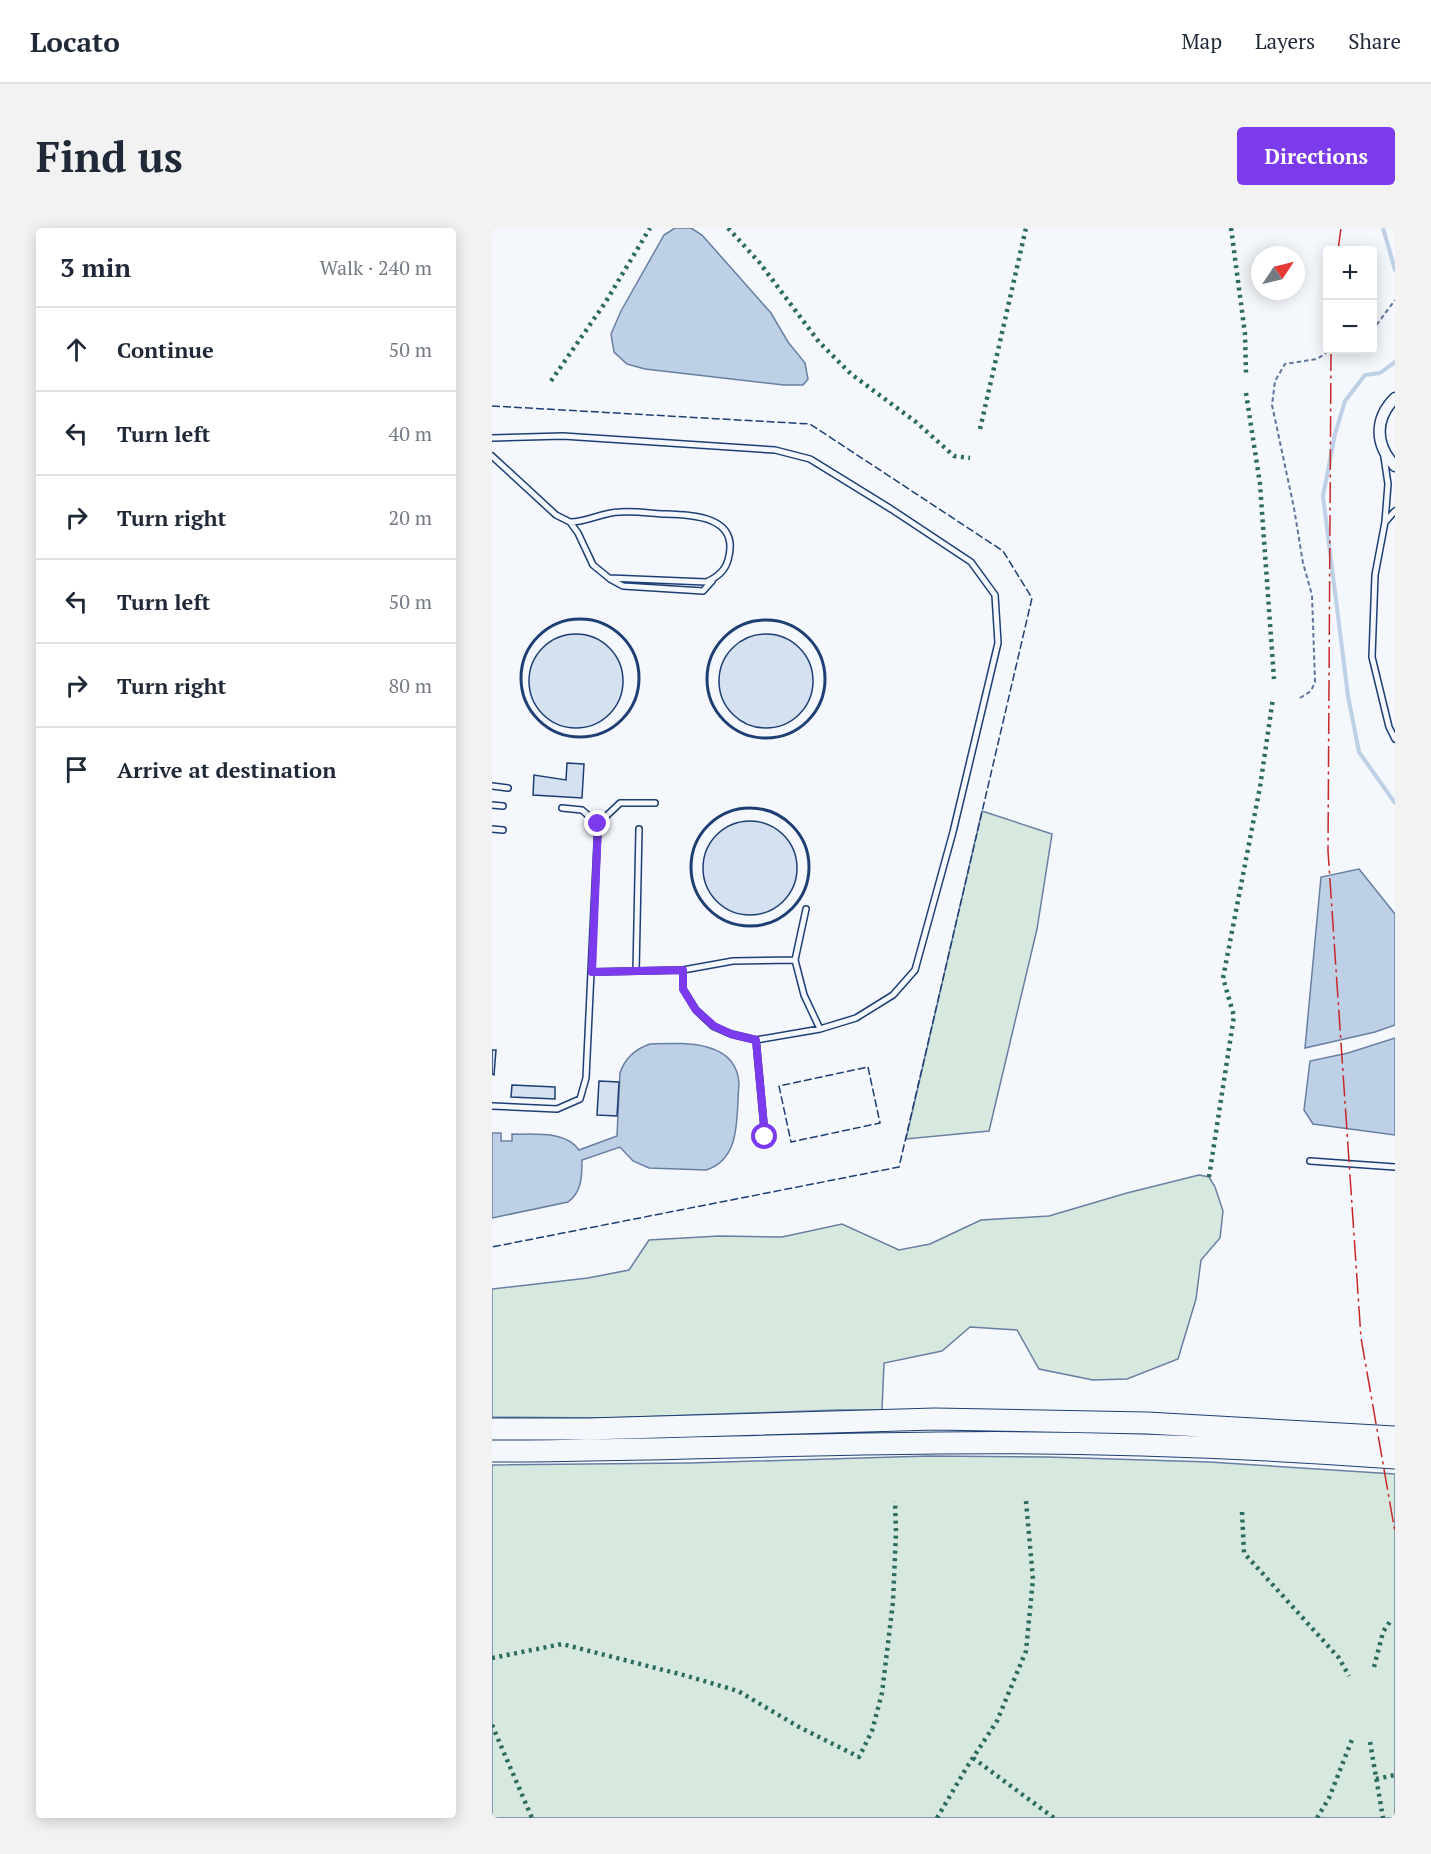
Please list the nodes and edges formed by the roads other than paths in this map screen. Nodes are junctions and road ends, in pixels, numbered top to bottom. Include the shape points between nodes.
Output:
1 (1395, 398) edge
2 (492, 438) edge
3 (1383, 453) junction
4 (492, 456) edge
5 (1395, 466) edge
6 (1395, 511) edge
7 (570, 522) junction
8 (1385, 522) junction
9 (1395, 739) edge
10 (492, 786) edge
11 (508, 788) dead end
12 (655, 803) dead end
13 (492, 805) edge
14 (503, 806) dead end
15 (562, 808) dead end
16 (598, 824) junction
17 (492, 829) edge
18 (639, 829) dead end
19 (503, 830) dead end
20 (806, 909) dead end
21 (795, 960) junction
22 (683, 970) junction
23 (636, 971) junction
24 (592, 972) junction
25 (820, 1029) junction
26 (756, 1040) junction
27 (492, 1106) edge
28 (765, 1137) dead end
29 (1310, 1161) dead end
30 (1395, 1167) edge
31 (492, 1429) edge
32 (1395, 1437) edge
33 (492, 1451) edge
34 (1395, 1458) edge

1 - 3 street via 1379,425
2 - 25 lane via 563,436 763,449 810,459 971,562 995,595 998,643 915,970 892,995 856,1018
3 - 5 street
3 - 8 lane via 1388,484
4 - 7 lane via 556,515
6 - 8 lane
7 - 7 lane via 593,566 609,578 706,582 718,576 728,560 728,538 720,525 707,518 619,512
8 - 9 lane via 1375,575 1372,657
10 - 11 lane
12 - 16 lane via 620,803
13 - 14 lane
15 - 16 lane via 582,810
16 - 24 lane
17 - 19 lane
18 - 23 lane
20 - 21 lane
21 - 22 lane via 733,961
21 - 25 lane via 804,995
22 - 23 lane
22 - 26 lane via 683,989 696,1010 714,1026
23 - 24 lane
24 - 27 lane via 586,1078 579,1099 557,1109
25 - 26 lane
26 - 28 lane
29 - 30 lane
31 - 32 highway via 935,1419 1147,1423
33 - 34 highway via 961,1443 1146,1445

